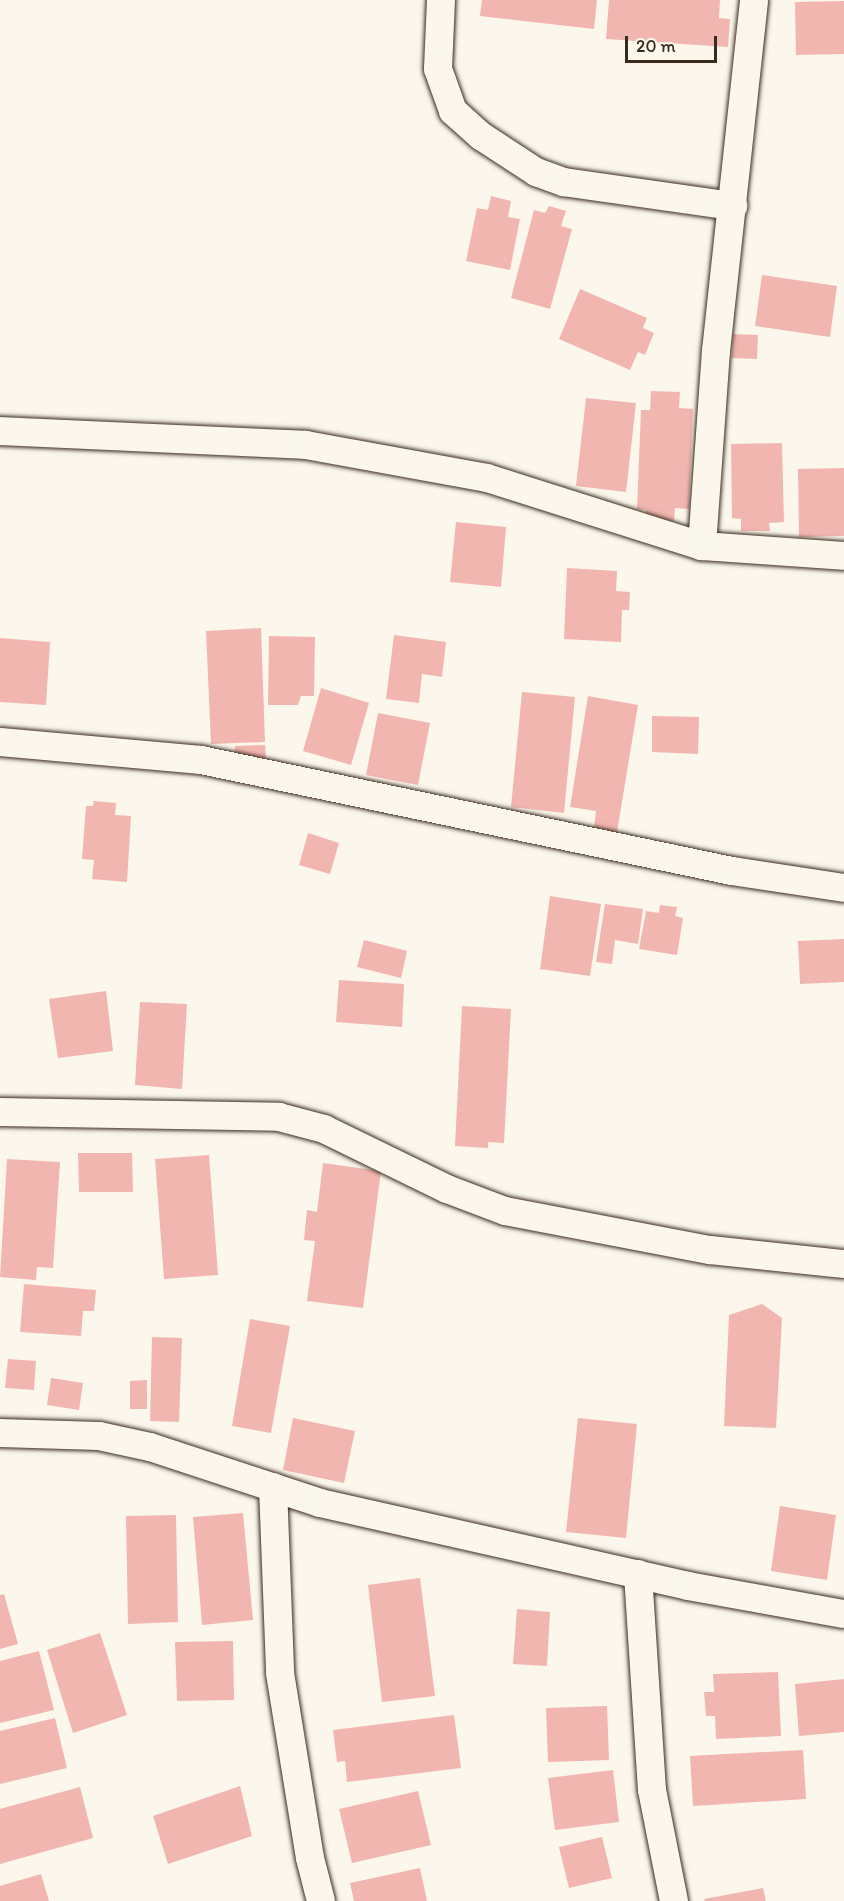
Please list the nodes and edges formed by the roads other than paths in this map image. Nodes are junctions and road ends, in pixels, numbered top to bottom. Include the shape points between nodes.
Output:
1 (441, 0) edge
2 (754, 0) edge
3 (733, 206) junction
4 (0, 431) edge
5 (702, 546) junction
6 (844, 556) edge
7 (0, 742) edge
8 (844, 888) edge
9 (0, 1112) edge
10 (844, 1264) edge
11 (0, 1433) edge
12 (273, 1487) junction
13 (638, 1574) junction
14 (844, 1614) edge
15 (321, 1901) edge
16 (674, 1901) edge

1 - 3 street via 438,69 453,111 481,136 536,172 564,182
2 - 3 street
3 - 5 street via 716,351
4 - 5 street via 306,445 487,478
5 - 6 street
7 - 8 street via 201,760 732,871
9 - 10 street via 279,1118 324,1129 447,1189 505,1211 710,1250
11 - 12 street via 99,1436 150,1447
12 - 13 street via 320,1503
12 - 15 street via 280,1673 310,1858
13 - 14 street
13 - 16 street via 652,1790

